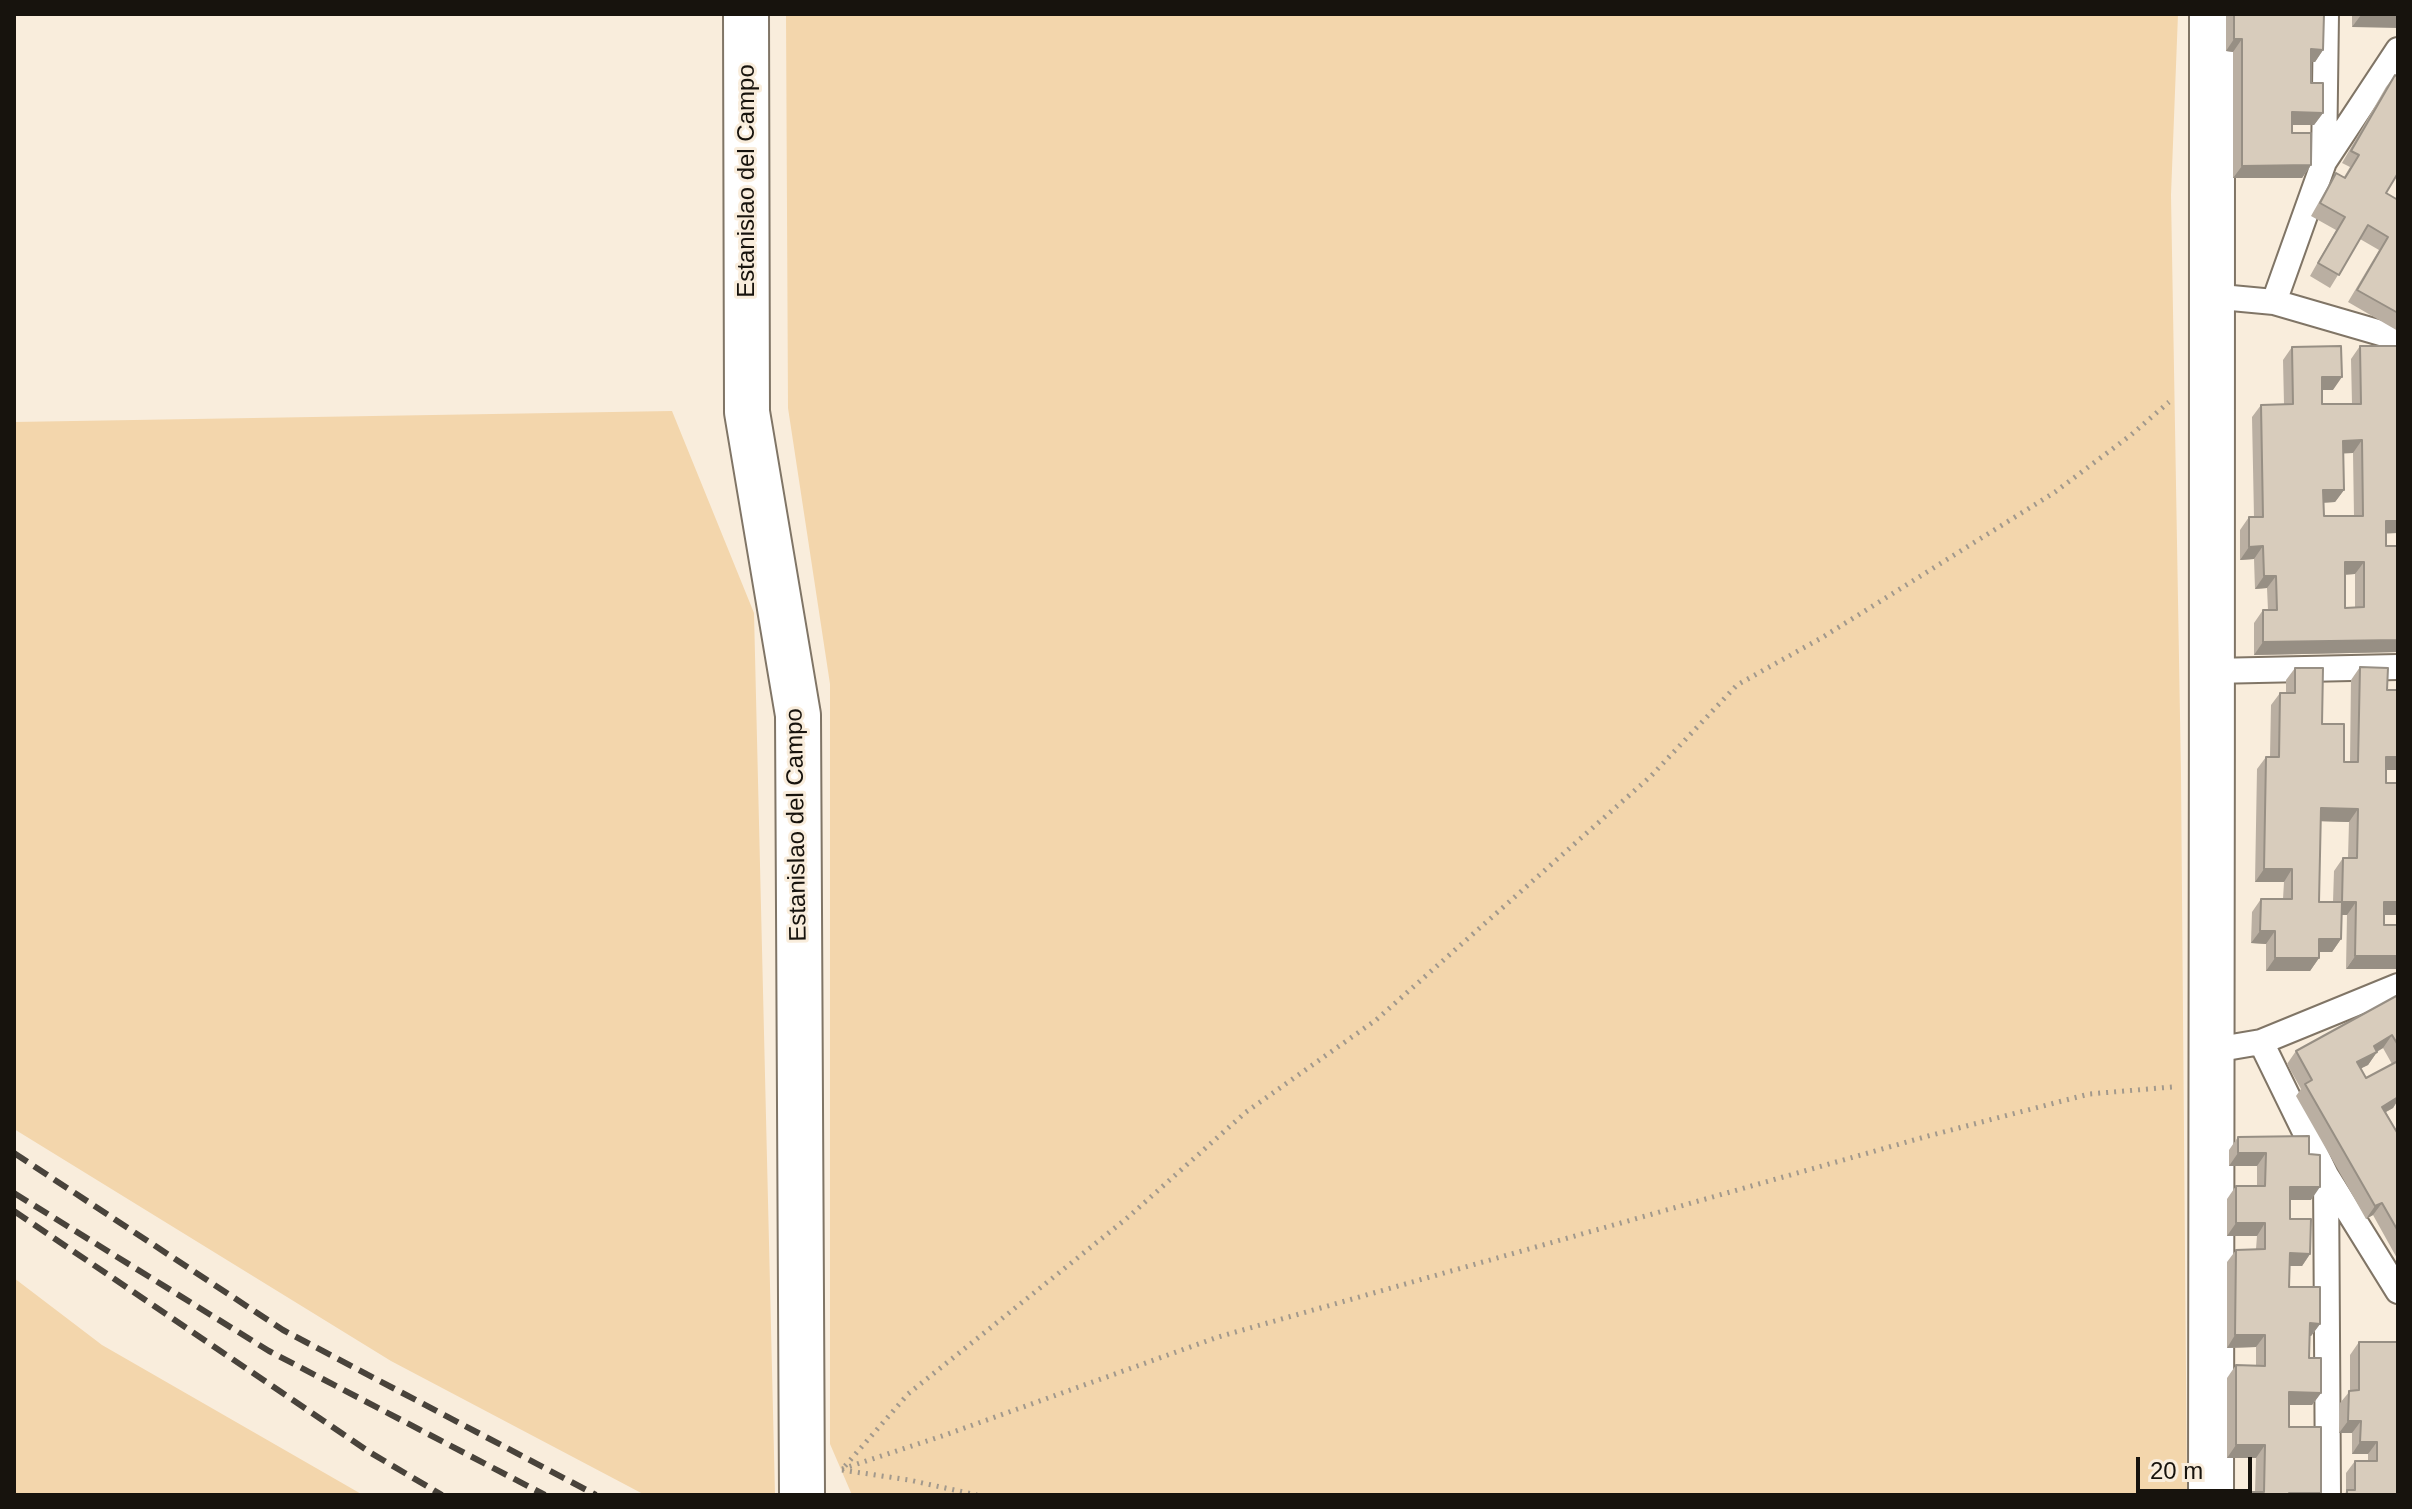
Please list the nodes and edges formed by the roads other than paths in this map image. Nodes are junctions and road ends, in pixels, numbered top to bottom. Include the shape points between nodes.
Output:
1 (746, 14) edge
2 (2212, 14) edge
3 (2326, 14) edge
4 (2398, 50) edge
5 (2324, 162) junction
6 (2210, 296) junction
7 (2274, 302) junction
8 (2398, 338) edge
9 (2398, 667) edge
10 (2212, 671) junction
11 (2398, 986) edge
12 (2261, 1042) junction
13 (2214, 1067) junction
14 (2326, 1175) junction
15 (2398, 1291) edge
16 (815, 1481) edge
17 (2211, 1495) edge
18 (2328, 1495) edge

1 - 16 street, Estanislao del Campo via 747,412 798,715
2 - 6 street
3 - 5 lane
4 - 5 lane
5 - 7 lane
6 - 7 lane
6 - 10 street
7 - 8 lane
9 - 10 lane
10 - 13 street
11 - 12 lane
12 - 13 lane
12 - 14 lane
13 - 17 street
14 - 15 lane
14 - 18 lane

